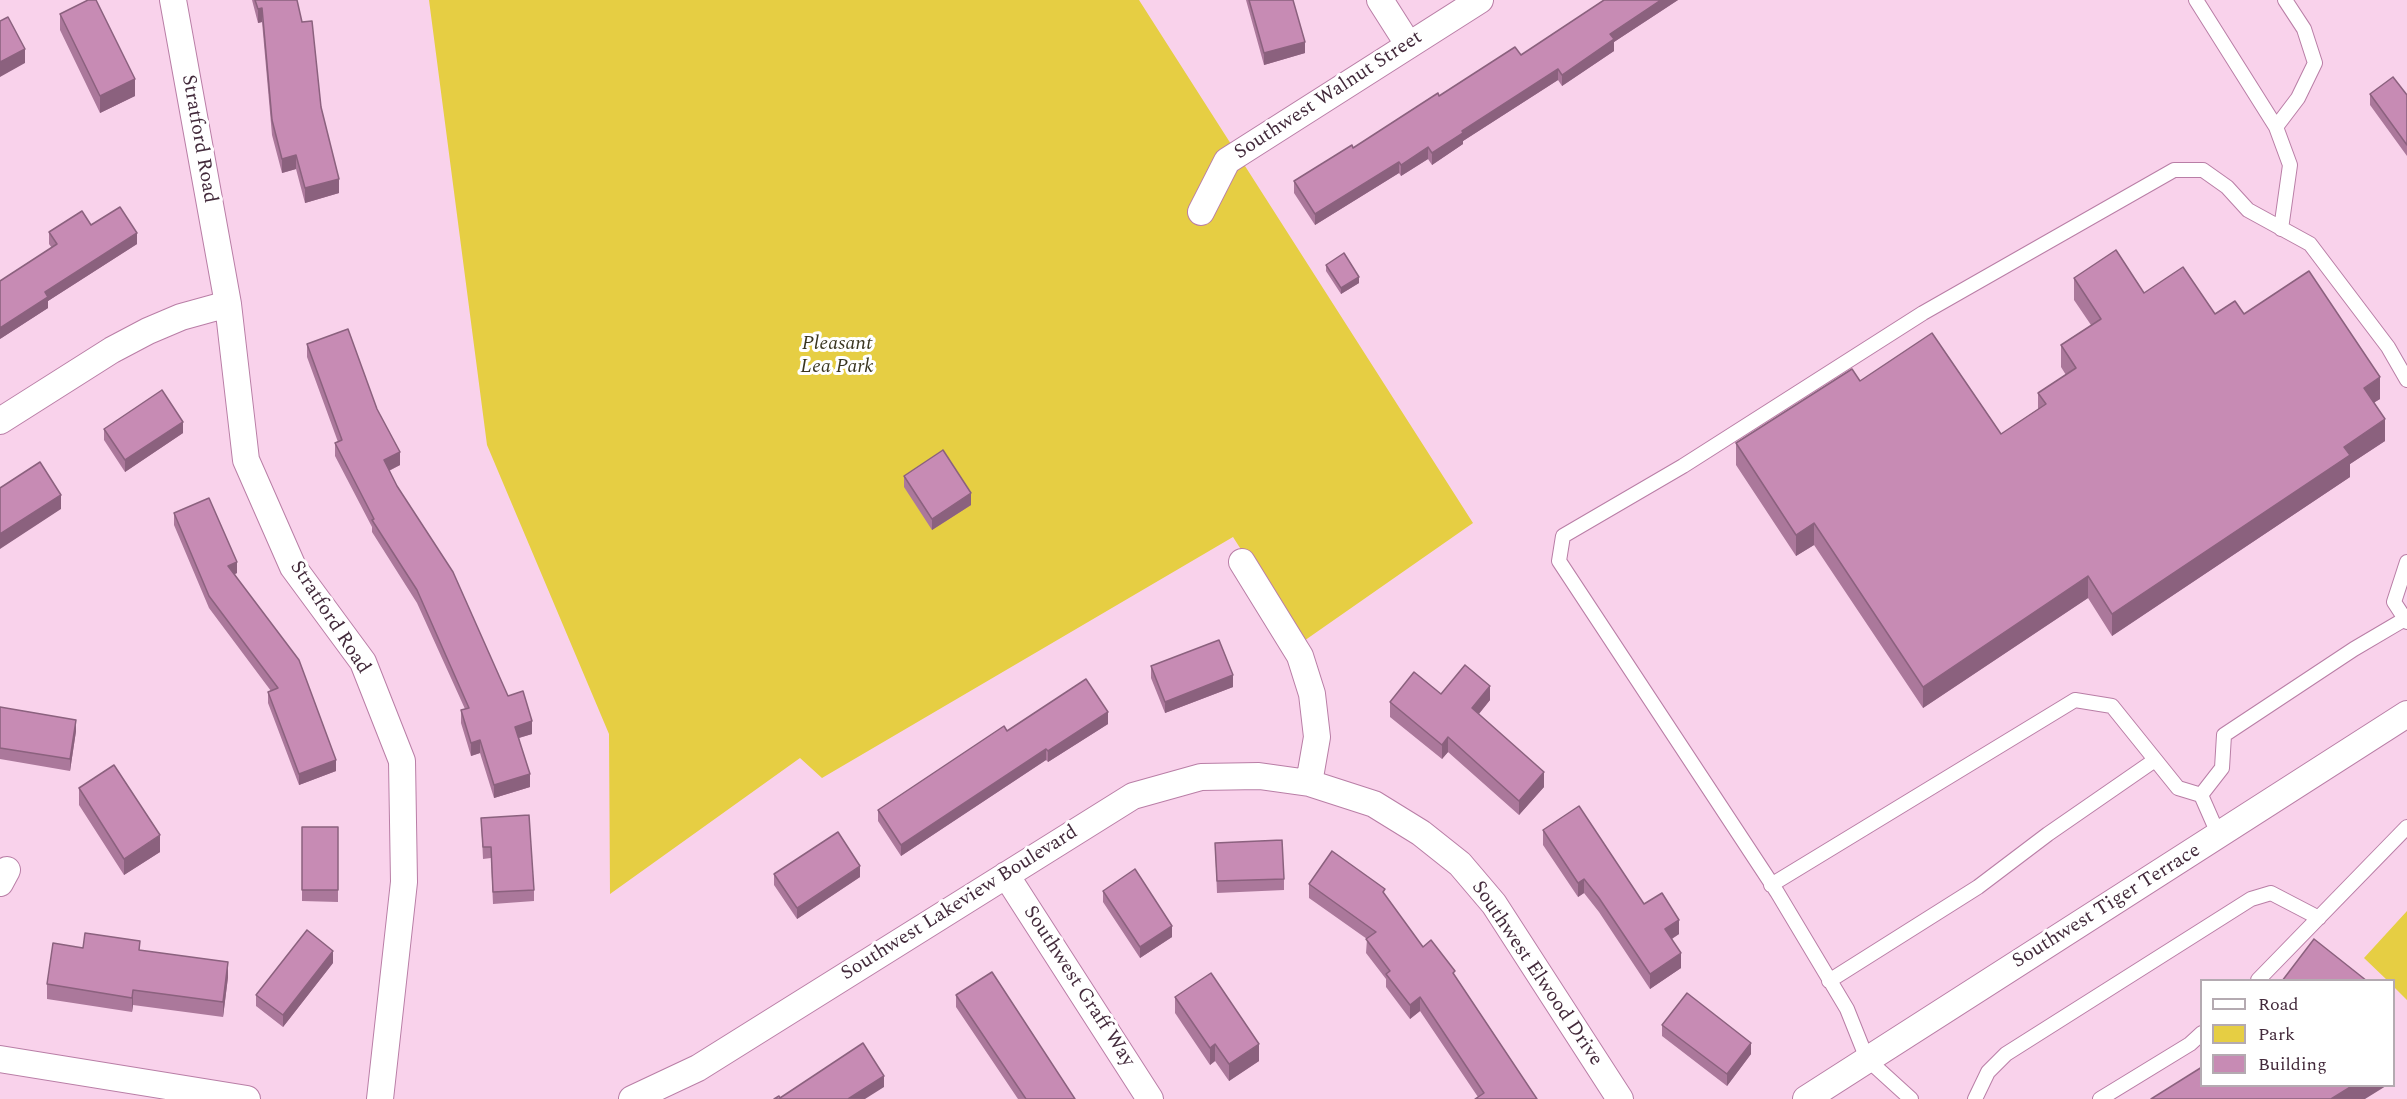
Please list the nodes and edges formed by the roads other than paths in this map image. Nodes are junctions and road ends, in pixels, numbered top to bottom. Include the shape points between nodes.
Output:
1 (173, 0) edge
2 (1380, 0) edge
3 (1480, 0) edge
4 (2196, 0) edge
5 (2285, 0) edge
6 (1408, 44) junction
7 (2276, 127) junction
8 (1201, 212) dead end
9 (2282, 229) junction
10 (228, 304) junction
11 (2407, 380) edge
12 (0, 421) edge
13 (1242, 562) dead end
14 (2407, 562) edge
15 (2406, 620) edge
16 (2407, 714) edge
17 (2155, 760) junction
18 (1309, 783) junction
19 (2201, 795) junction
20 (2407, 827) edge
21 (2219, 836) junction
22 (1006, 875) junction
23 (1771, 885) junction
24 (2319, 918) junction
25 (2260, 979) edge
26 (1829, 981) junction
27 (2200, 1035) edge
28 (0, 1059) edge
29 (1868, 1059) junction
30 (247, 1099) edge
31 (380, 1099) edge
32 (632, 1099) edge
33 (1150, 1099) edge
34 (1620, 1099) edge
35 (1806, 1099) edge
36 (1911, 1099) edge
37 (1975, 1099) edge
38 (2100, 1099) edge

1 - 10 street, Stratford Road
2 - 6 street
3 - 6 street, Southwest Walnut Street
4 - 7 lane
5 - 7 lane via 2304,29 2315,63 2298,98
6 - 8 street, Southwest Walnut Street via 1227,161
7 - 9 lane via 2290,165
9 - 11 lane via 2310,244 2388,347
9 - 23 lane via 2248,210 2227,187 2203,170 2174,170 1923,312 1683,466 1563,536 1559,561
10 - 12 street via 147,331
10 - 31 street, Stratford Road via 246,460 293,567 363,662 402,761 404,882
13 - 18 street via 1300,656 1312,694 1317,737
14 - 15 lane via 2394,602
15 - 19 lane via 2354,649 2224,735 2222,768
16 - 21 street, Southwest Tiger Terrace
17 - 19 lane via 2178,788
17 - 23 lane via 2112,706 2075,700
17 - 26 lane via 1978,887
18 - 22 street, Southwest Lakeview Boulevard via 1259,776 1201,777 1132,795
18 - 34 street, Southwest Elwood Drive via 1374,804 1421,833 1460,864 1494,904
19 - 21 lane
20 - 24 lane
21 - 29 street, Southwest Tiger Terrace
22 - 32 street, Southwest Lakeview Boulevard via 698,1068
22 - 33 street, Southwest Graff Way
23 - 26 lane
24 - 25 lane
24 - 37 lane via 2271,893 2251,899 2006,1054 1988,1072
26 - 29 lane via 1847,1009
27 - 38 lane
28 - 30 street
29 - 35 street, Southwest Tiger Terrace
29 - 36 lane

